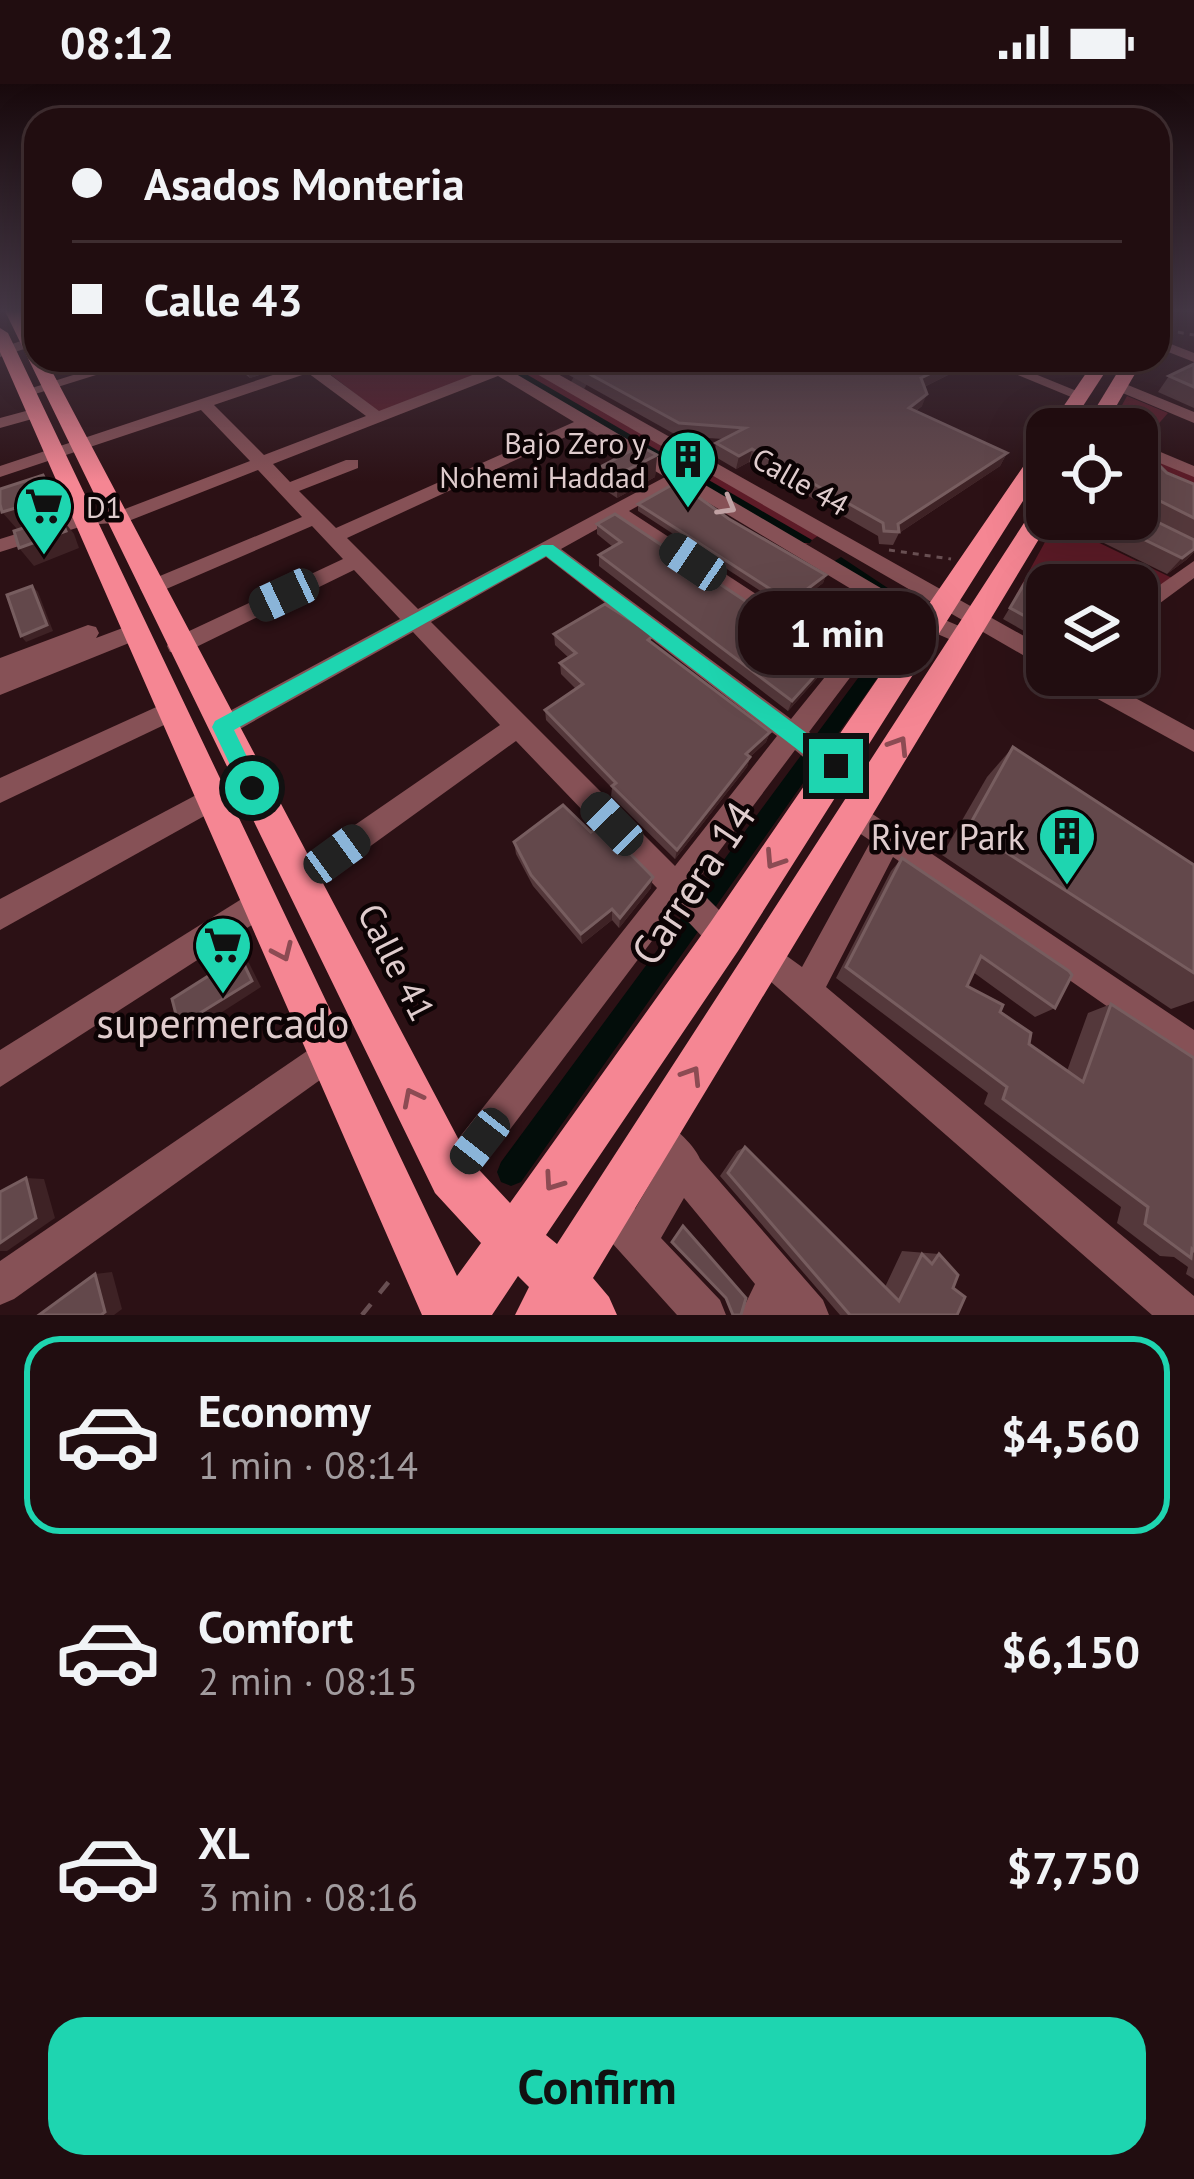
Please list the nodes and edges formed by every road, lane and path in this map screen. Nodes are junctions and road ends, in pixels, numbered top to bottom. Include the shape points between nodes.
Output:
1 (14, 366) edge
2 (44, 372) edge
3 (97, 372) edge
4 (284, 372) edge
5 (316, 372) edge
6 (496, 372) edge
7 (525, 372) edge
8 (544, 372) edge
9 (547, 372) edge
10 (1018, 372) edge
11 (1097, 372) edge
12 (1126, 372) edge
13 (572, 380) tunnel mouth
14 (1119, 384) junction
15 (50, 386) junction
16 (591, 391) tunnel mouth
17 (27, 392) junction
18 (1081, 396) junction
19 (203, 403) junction
20 (605, 407) junction
21 (1073, 408) edge
22 (1106, 408) edge
23 (38, 413) junction
24 (1169, 417) dead end
25 (379, 419) junction
26 (1194, 420) edge
27 (0, 423) edge
28 (584, 423) junction
29 (80, 442) junction
30 (56, 454) junction
31 (1158, 456) edge
32 (260, 464) junction
33 (352, 464) dead end
34 (0, 472) edge
35 (1194, 472) edge
36 (677, 477) junction
37 (1026, 478) edge
38 (284, 490) junction
39 (616, 511) junction
40 (119, 518) junction
41 (84, 519) junction
42 (313, 519) junction
43 (1026, 527) edge
44 (825, 532) junction
45 (332, 537) junction
46 (904, 540) edge
47 (864, 544) junction
48 (0, 546) edge
49 (547, 548) junction
50 (800, 549) junction
51 (906, 553) junction
52 (948, 559) dead end
53 (354, 562) junction
54 (827, 566) junction
55 (1194, 568) edge
56 (1158, 596) edge
57 (138, 612) junction
58 (935, 616) junction
59 (413, 622) junction
60 (178, 646) junction
61 (1026, 652) edge
62 (847, 665) junction
63 (0, 667) edge
64 (0, 686) edge
65 (1114, 696) edge
66 (174, 709) junction
67 (222, 727) junction
68 (516, 727) junction
69 (1190, 734) edge
70 (815, 750) junction
71 (0, 791) edge
72 (214, 797) junction
73 (856, 815) junction
74 (888, 838) junction
75 (301, 879) junction
76 (261, 902) junction
77 (699, 912) junction
78 (0, 915) edge
79 (766, 957) junction
80 (807, 991) junction
81 (1194, 1050) edge
82 (329, 1053) junction
83 (0, 1070) edge
84 (654, 1134) junction
85 (683, 1163) junction
86 (452, 1176) junction
87 (608, 1209) junction
88 (638, 1241) junction
89 (512, 1242) junction
90 (416, 1249) junction
91 (0, 1285) edge
92 (770, 1297) edge
93 (565, 1304) edge
94 (362, 1315) edge
95 (450, 1315) edge
96 (461, 1315) edge
97 (705, 1315) edge
98 (808, 1315) edge
99 (1184, 1315) edge

1 - 17 main road, Calle 41
2 - 15 main road, Calle 41
3 - 15 street
4 - 19 street
5 - 25 street
6 - 25 street
7 - 28 street, Calle 44
8 - 20 street, Calle 44
9 - 13 street
10 - 18 street
11 - 18 main road
12 - 14 main road
14 - 22 main road
14 - 26 street
15 - 17 street
15 - 29 main road, Calle 41
16 - 20 street via 607,400
17 - 23 main road, Calle 41
18 - 21 main road
19 - 29 street
19 - 32 street
20 - 44 street, Calle 44 via 723,465
23 - 27 street
23 - 30 main road, Calle 41
24 - 26 street
25 - 32 street
28 - 36 street, Calle 44
28 - 45 street
29 - 30 street
29 - 40 main road, Calle 41
30 - 34 street
30 - 41 main road, Calle 41
31 - 35 street
32 - 38 street
32 - 40 street
33 - 38 street
36 - 39 street
36 -> 50 street, Calle 44
37 - 58 main road, Carrera 14
38 - 42 street
39 - 49 street
39 - 62 street
40 - 41 street
40 - 57 main road, Calle 41
41 - 48 street
41 - 57 main road, Calle 41
42 - 45 street
42 - 57 street
43 - 58 main road, Carrera 14
44 - 47 street, Calle 44
44 - 50 street via 823,544
45 - 53 street
46 - 51 path
47 - 51 path
47 - 54 street
47 - 58 street, Calle 44
49 - 59 street
49 - 70 street
50 - 54 street, Calle 44
51 - 52 path
53 - 59 street
53 - 60 street
54 - 58 street, Calle 44
55 - 56 street
57 - 60 main road, Calle 41
57 - 63 street
57 - 64 street
57 - 66 main road, Calle 41
58 - 61 street, Calle 44
58 - 62 street
58 - 70 main road, Carrera 14
73 -> 58 main road, Carrera 14
59 - 67 street
59 - 68 street
60 - 67 main road, Calle 41
62 - 70 street
65 - 69 street
66 - 71 street
66 - 72 main road, Calle 41
67 - 75 main road, Calle 41
68 - 75 street
68 - 77 street
70 -> 77 main road, Carrera 14
70 - 77 street
72 - 76 main road, Calle 41
72 - 78 street
73 - 74 street
73 - 79 main road, Carrera 14
74 - 80 street
74 - 81 street
86 -> 75 main road, Calle 41
76 -> 82 main road, Calle 41
76 - 83 street
77 - 86 street
77 -> 89 main road, Carrera 14
79 - 80 street
84 -> 79 main road, Carrera 14
80 - 99 street
82 - 90 main road, Calle 41
82 - 91 street
84 - 85 street
84 - 87 main road, Carrera 14
85 - 88 street
85 - 92 street
86 - 89 main road, Calle 41
87 - 88 street
87 - 93 main road, Carrera 14
88 - 97 street
89 - 93 main road, Calle 41
89 - 96 main road, Carrera 14
90 - 94 path
90 - 95 main road, Calle 41
92 - 98 street

